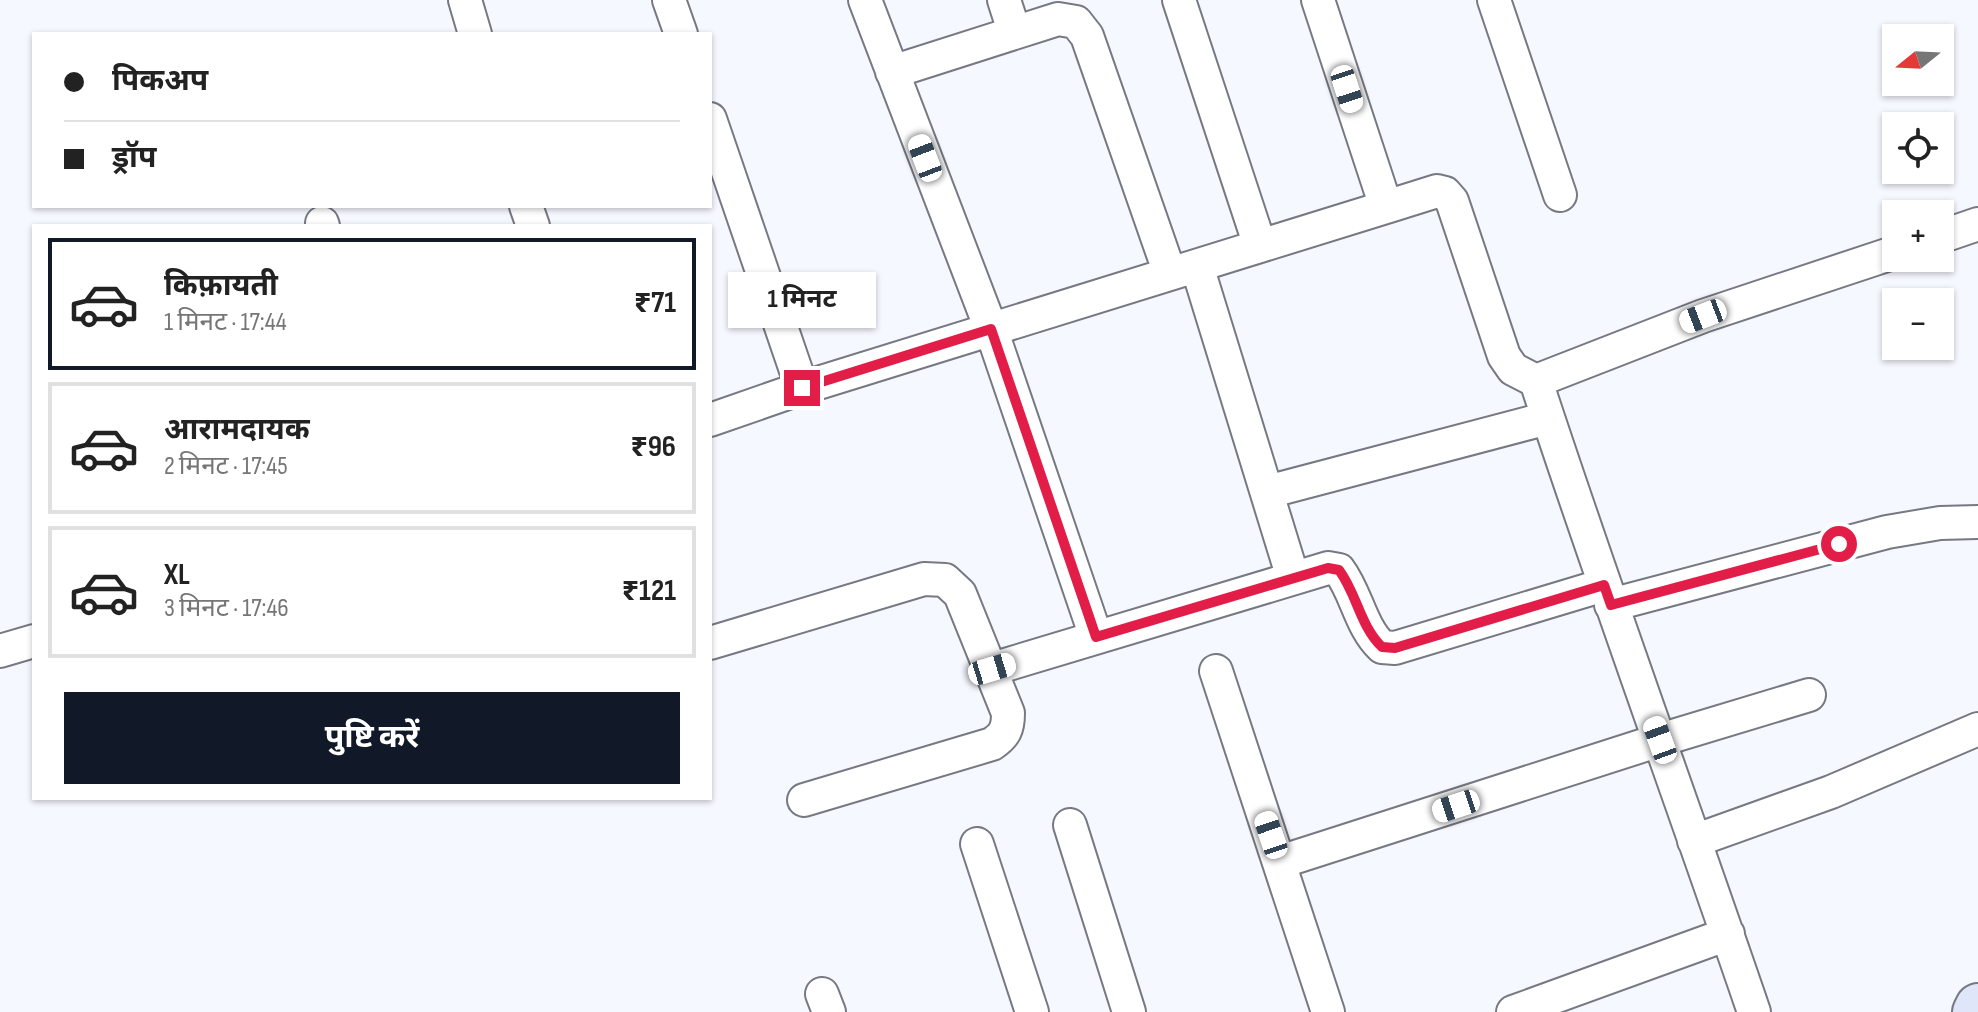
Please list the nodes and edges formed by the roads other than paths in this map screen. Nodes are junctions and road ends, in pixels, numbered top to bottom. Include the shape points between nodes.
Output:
1 (465, 0) edge
2 (669, 0) edge
3 (865, 0) edge
4 (1004, 0) edge
5 (1179, 0) edge
6 (1318, 0) edge
7 (1494, 0) edge
8 (1014, 31) junction
9 (474, 32) edge
10 (680, 32) edge
11 (892, 72) junction
12 (712, 125) edge
13 (1560, 195) dead end
14 (1386, 207) junction
15 (1978, 224) edge
16 (1954, 232) edge
17 (1260, 246) junction
18 (1882, 257) edge
19 (1183, 270) junction
20 (991, 329) junction
21 (1536, 381) junction
22 (802, 388) junction
23 (1548, 418) junction
24 (712, 419) edge
25 (1267, 492) junction
26 (1978, 522) edge
27 (1293, 578) junction
28 (1607, 595) junction
29 (1096, 637) junction
30 (32, 642) edge
31 (712, 642) edge
32 (0, 651) edge
33 (992, 669) junction
34 (1216, 671) dead end
35 (1809, 695) dead end
36 (1978, 729) edge
37 (1660, 740) junction
38 (804, 800) dead end
39 (1070, 825) dead end
40 (1694, 841) junction
41 (977, 844) dead end
42 (1280, 862) junction
43 (1728, 934) junction
44 (1978, 1006) edge
45 (1032, 1012) edge
46 (1129, 1012) edge
47 (1328, 1012) edge
48 (1513, 1012) edge
49 (1754, 1012) edge
50 (1975, 1012) edge

1 - 9 street
2 - 10 street
3 - 11 street
4 - 8 street
5 - 17 street
6 - 14 street
7 - 13 street
8 - 11 street
8 - 19 street via 1058,19 1076,22 1087,36
11 - 20 street
12 - 22 street
14 - 17 street
14 - 21 street via 1437,191 1452,201 1504,356 1513,369
15 - 16 street
17 - 19 street
18 - 21 street via 1703,316
19 - 20 street
19 - 25 street
20 - 22 street
20 - 29 street
21 - 23 street
22 - 24 street
23 - 25 street
23 - 28 street
25 - 27 street
26 - 28 street via 1887,532
27 - 28 street via 1339,570 1370,636 1382,647 1395,648
27 - 29 street
28 - 37 street
29 - 33 street
30 - 32 street
31 - 33 street via 924,579 945,580 960,594
33 - 38 street via 1008,726 992,744
34 - 42 street
35 - 37 street
36 - 40 street via 1831,792
37 - 40 street
37 - 42 street
39 - 46 street
40 - 43 street
41 - 45 street
42 - 47 street
43 - 48 street
43 - 49 street
44 - 50 street

